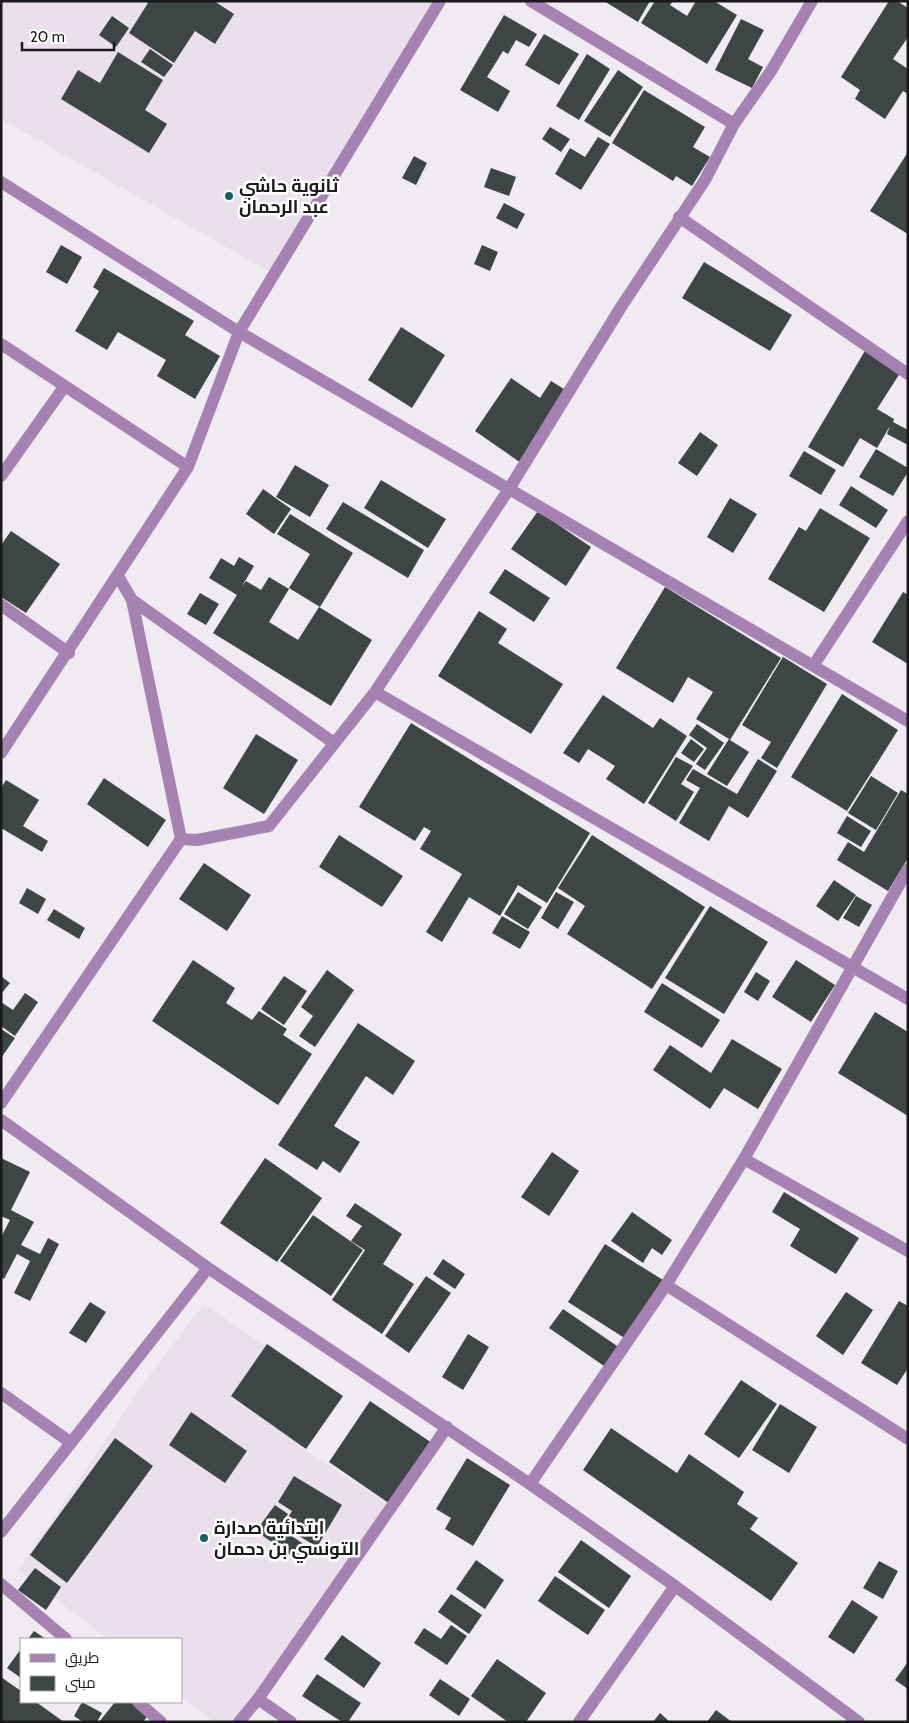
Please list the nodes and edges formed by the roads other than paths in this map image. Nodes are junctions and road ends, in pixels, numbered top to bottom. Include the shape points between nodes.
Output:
1 (440, 1) edge
2 (531, 1) edge
3 (812, 1) edge
4 (734, 124) junction
5 (1, 182) edge
6 (679, 217) junction
7 (239, 332) junction
8 (1, 344) edge
9 (908, 374) edge
10 (64, 387) junction
11 (188, 467) junction
12 (1, 476) edge
13 (509, 489) junction
14 (908, 521) edge
15 (118, 576) junction
16 (132, 600) junction
17 (1, 606) edge
18 (69, 653) junction
19 (814, 666) junction
20 (375, 692) junction
21 (908, 721) edge
22 (334, 743) junction
23 (1, 753) edge
24 (181, 839) junction
25 (908, 869) edge
26 (851, 968) junction
27 (908, 999) edge
28 (1, 1103) edge
29 (1, 1120) edge
30 (744, 1159) junction
31 (908, 1251) edge
32 (208, 1268) junction
33 (666, 1285) junction
34 (1, 1393) edge
35 (447, 1427) junction
36 (908, 1439) edge
37 (70, 1442) junction
38 (530, 1484) junction
39 (1, 1532) edge
40 (1, 1584) edge
41 (675, 1586) junction
42 (65, 1638) edge
43 (258, 1699) junction
44 (139, 1703) edge
45 (162, 1722) edge
46 (239, 1722) edge
47 (291, 1722) edge
48 (579, 1722) edge
49 (860, 1722) edge

1 - 7 street
2 - 4 street
3 - 4 street
4 - 6 street via 705,180
5 - 7 street
6 - 9 street
6 - 13 street
7 - 11 street
7 - 13 street
8 - 10 street
10 - 11 street
10 - 12 street
11 - 15 street
13 - 19 street
13 - 20 street
14 - 19 street
15 - 16 street
15 - 18 street
16 - 22 street
16 - 24 street
17 - 18 street
18 - 23 street
19 - 21 street
20 - 22 street
20 - 26 street
22 - 24 street via 269,826 197,840
24 - 28 street
25 - 26 street
26 - 27 street
26 - 30 street
29 - 32 street
30 - 31 street
30 - 33 street
32 - 35 street
32 - 37 street
33 - 36 street
33 - 38 street
34 - 37 street
35 - 38 street
35 - 43 street
37 - 39 street
38 - 41 street
40 - 42 street
41 - 48 street
41 - 49 street
43 - 46 street
43 - 47 street
44 - 45 street

